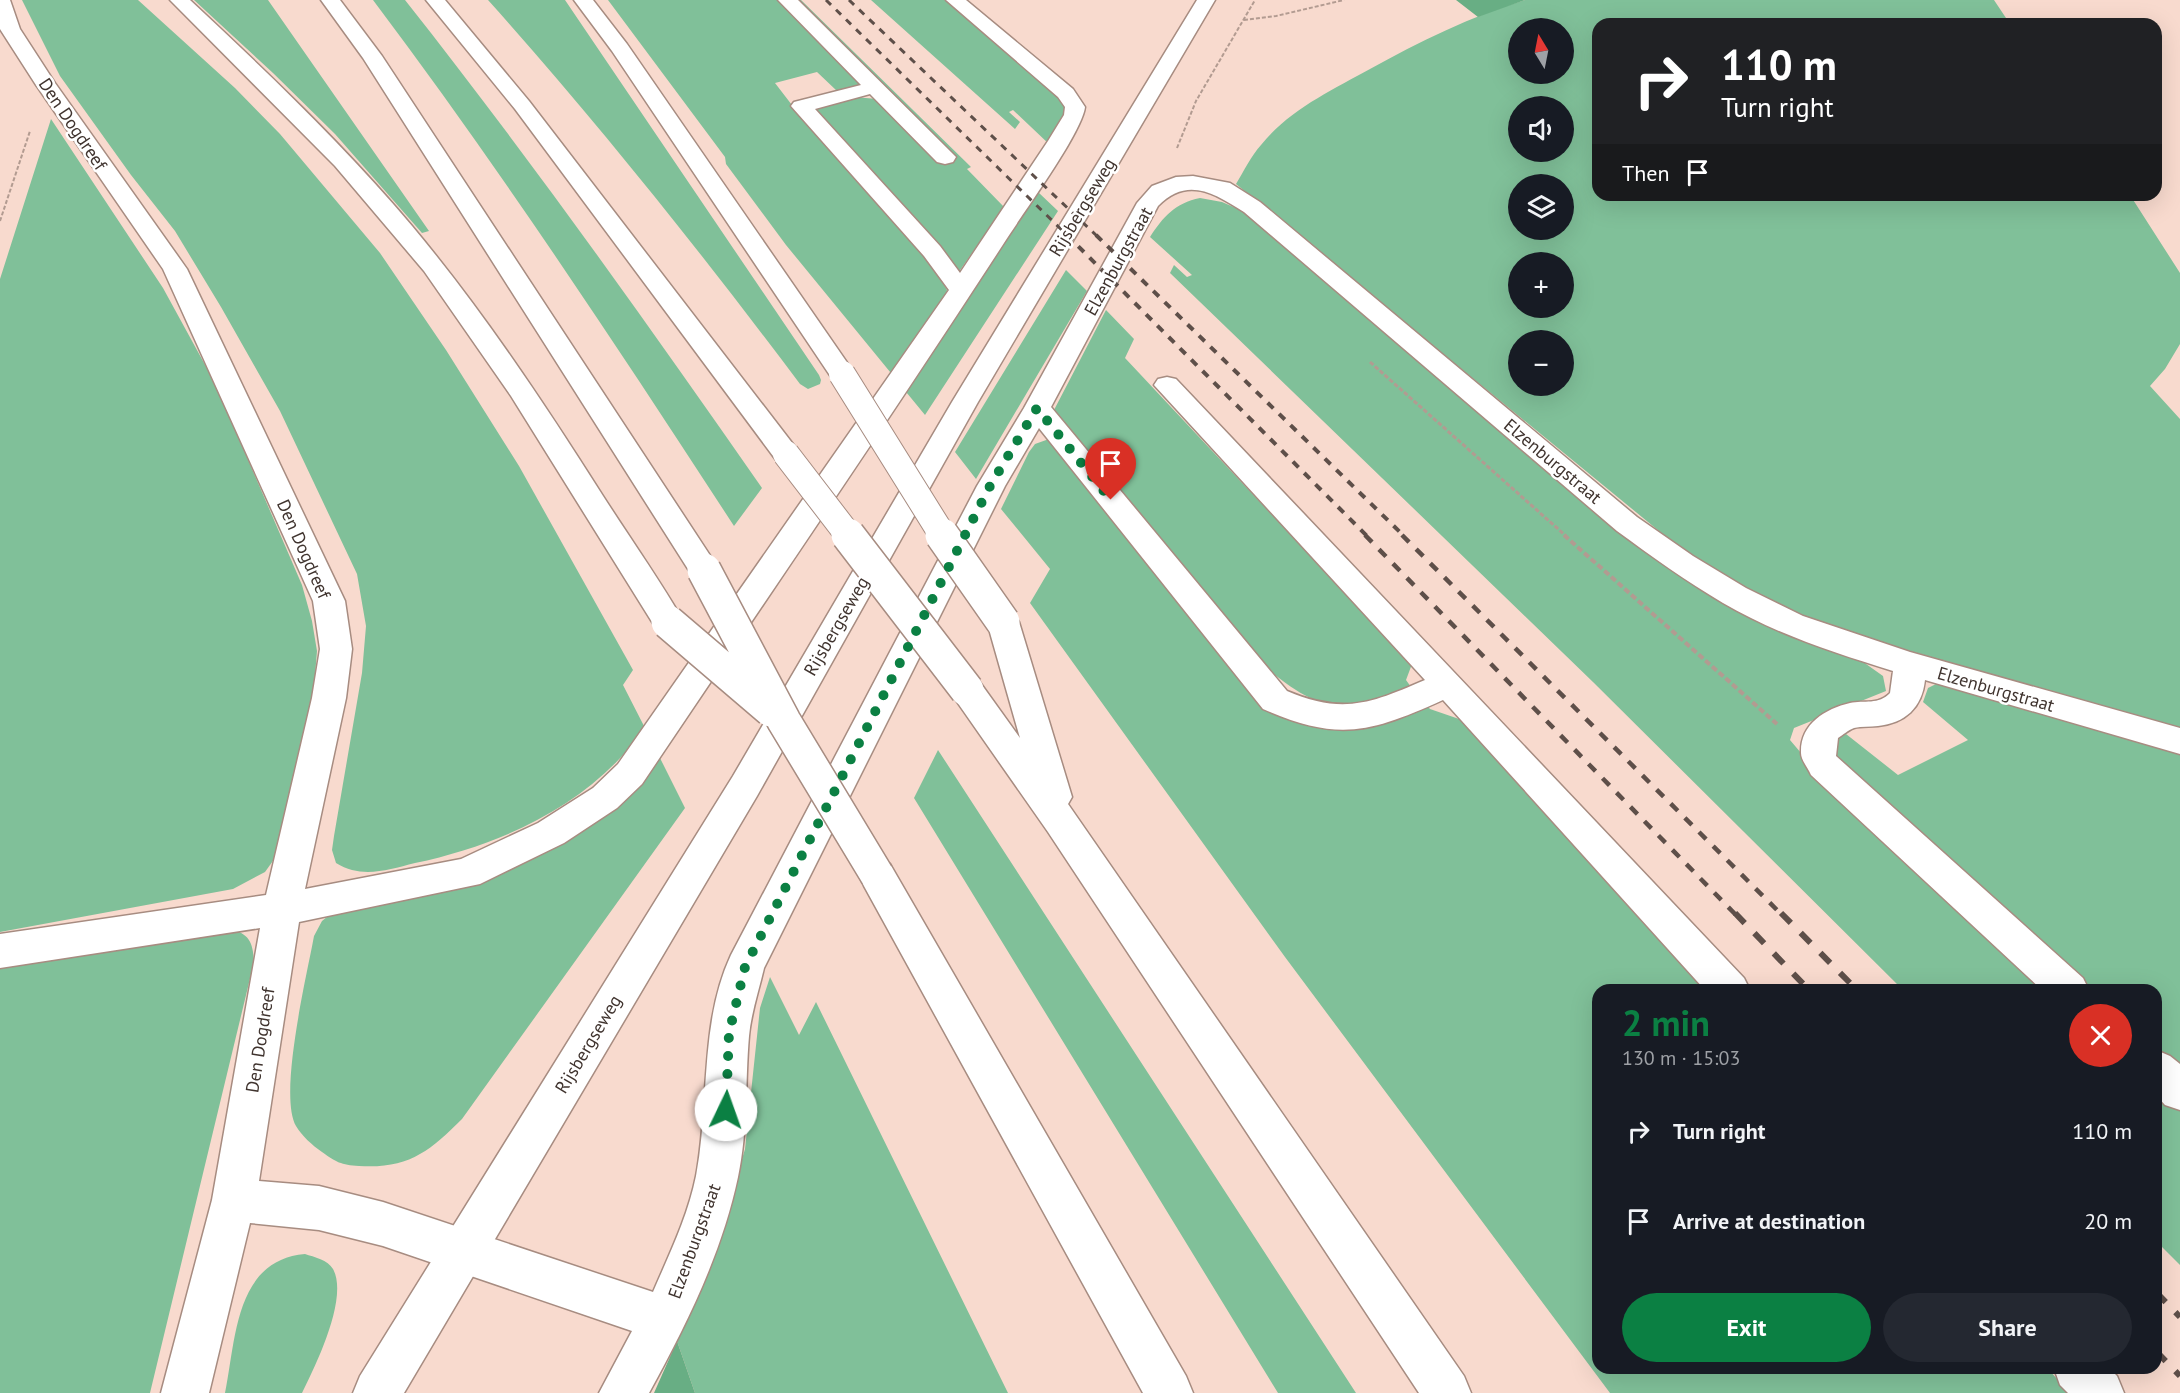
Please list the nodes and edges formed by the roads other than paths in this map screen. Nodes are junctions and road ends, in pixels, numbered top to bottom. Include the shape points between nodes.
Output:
1 (1, 0) edge
2 (179, 0) edge
3 (330, 0) edge
4 (435, 0) edge
5 (583, 0) edge
6 (787, 0) edge
7 (955, 0) edge
8 (1206, 0) edge
9 (875, 87) junction
10 (945, 157) dead end
11 (961, 290) junction
12 (1167, 385) dead end
13 (1037, 408) junction
14 (1910, 664) junction
15 (1448, 684) junction
16 (784, 721) junction
17 (2180, 741) edge
18 (1061, 822) junction
19 (282, 909) junction
20 (0, 951) edge
21 (1724, 984) edge
22 (2062, 984) edge
23 (2162, 1074) edge
24 (2180, 1091) edge
25 (234, 1200) junction
26 (462, 1250) junction
27 (665, 1319) junction
28 (2083, 1374) edge
29 (184, 1393) edge
30 (377, 1393) edge
31 (623, 1393) edge
32 (1169, 1393) edge
33 (1448, 1393) edge
34 (2100, 1393) edge

1 - 19 main road, Den Dogdreef via 10,29 46,85 175,269 329,601 336,649 329,698
2 - 16 main road, bridge via 348,166 432,266 485,337 668,622
3 - 16 main road, bridge via 378,66 704,570
4 - 18 main road, bridge via 522,105 967,690
5 - 18 main road, bridge via 620,48 842,374 926,511 1003,622
6 - 9 main road
7 - 11 main road via 1029,48 1075,107 1059,141
8 - 26 main road, Rijsbergseweg via 965,402 745,786
9 - 10 main road
9 - 11 main road via 813,94 801,106 932,251
11 - 19 main road via 630,774 605,798 551,833 467,873
12 - 15 main road
13 - 14 main road, Elzenburgstraat via 1148,203 1160,190 1176,184 1222,188 1252,207 1627,524 1682,563 1735,596 1792,624
13 - 15 main road via 1275,700 1297,712 1342,720 1369,716
13 - 27 main road, Elzenburgstraat via 990,486 745,967 729,1033 726,1110 717,1178 697,1242
14 - 17 main road, Elzenburgstraat
14 - 22 main road via 1905,697 1892,709 1876,715 1851,715 1822,732 1818,754 1823,765
15 - 21 main road
16 - 32 main road, bridge via 877,875
18 - 33 main road
19 - 20 main road
19 - 25 main road, Den Dogdreef
23 - 24 main road
25 - 26 main road via 319,1208
25 - 29 main road
26 - 27 main road
26 - 30 main road, Rijsbergseweg
27 - 31 main road
28 - 34 main road

